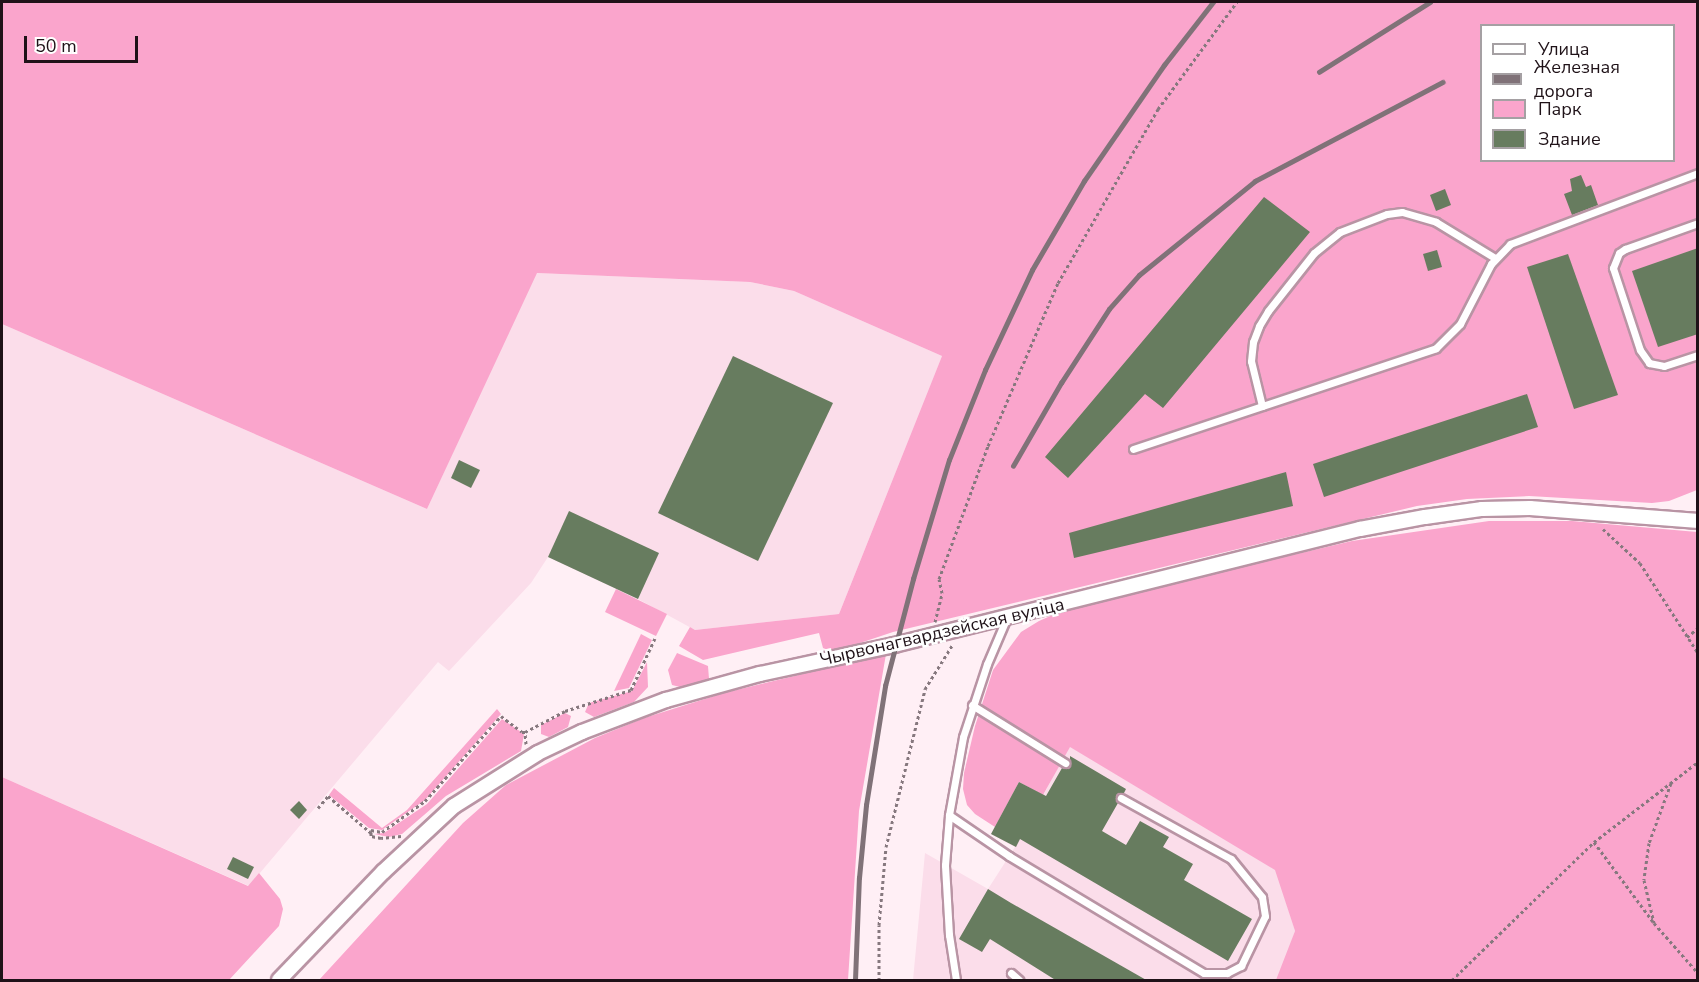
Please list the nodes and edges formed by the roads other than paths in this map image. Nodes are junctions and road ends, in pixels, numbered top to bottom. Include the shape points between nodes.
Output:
1 (1698, 173) edge
2 (1698, 223) edge
3 (1495, 258) junction
4 (1698, 355) edge
5 (1262, 406) junction
6 (1133, 449) dead end
7 (1698, 521) edge
8 (1007, 617) junction
9 (972, 705) junction
10 (1065, 763) dead end
11 (1121, 798) dead end
12 (949, 815) junction
13 (1011, 973) dead end
14 (279, 981) edge
15 (956, 981) edge
16 (1019, 981) edge

1 - 3 lane via 1519,238
2 - 4 lane via 1625,249 1613,268 1644,358 1657,367
3 - 5 lane via 1460,324 1436,348
3 - 5 lane via 1436,222 1402,213 1387,214 1340,232 1314,253 1259,326 1251,361
5 - 6 lane
7 - 8 street, Чырвонагвардзейская вуліца via 1584,511 1482,510 1425,517 1360,529
8 - 9 lane
8 - 14 street, Чырвонагвардзейская вуліца via 699,690 624,715 538,753 447,812 383,872
9 - 10 lane
9 - 12 lane
11 - 12 lane via 1231,859 1262,897 1265,916 1241,966 1227,973 1204,973
12 - 15 lane via 945,865
13 - 16 lane

